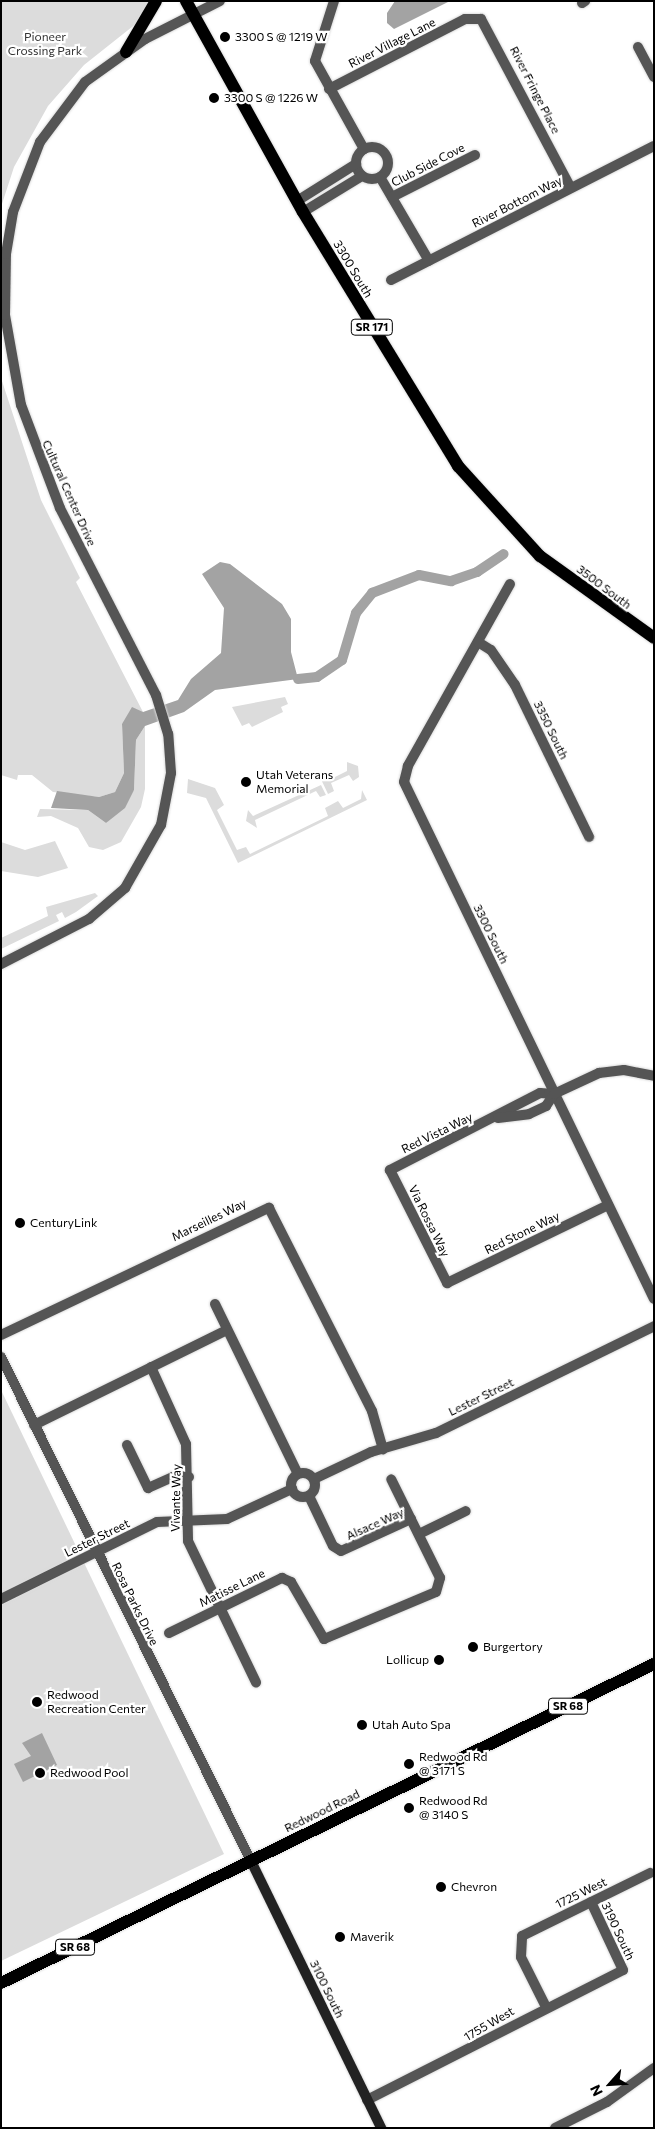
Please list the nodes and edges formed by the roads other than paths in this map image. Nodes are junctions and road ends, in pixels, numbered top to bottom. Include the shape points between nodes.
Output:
1 (156, 1) edge
2 (186, 1) edge
3 (220, 1) edge
4 (334, 1) edge
5 (192, 15) junction
6 (466, 20) joint
7 (638, 47) dead end
8 (126, 52) junction
9 (654, 77) edge
10 (329, 89) junction
11 (654, 146) edge
12 (364, 149) junction
13 (476, 155) dead end
14 (356, 164) junction
15 (362, 176) junction
16 (380, 177) junction
17 (571, 188) junction
18 (392, 198) junction
19 (300, 206) junction
20 (429, 260) junction
21 (392, 280) dead end
22 (540, 556) joint
23 (510, 584) dead end
24 (654, 638) edge
25 (478, 642) junction
26 (589, 837) dead end
27 (1, 964) edge
28 (654, 1076) edge
29 (554, 1094) junction
30 (390, 1170) joint
31 (608, 1205) junction
32 (446, 1283) joint
33 (654, 1299) edge
34 (215, 1304) dead end
35 (654, 1326) edge
36 (227, 1330) junction
37 (1, 1335) edge
38 (1, 1357) edge
39 (151, 1367) junction
40 (34, 1425) junction
41 (127, 1445) dead end
42 (383, 1449) junction
43 (298, 1474) junction
44 (189, 1477) junction
45 (314, 1479) junction
46 (391, 1479) dead end
47 (292, 1489) junction
48 (309, 1496) junction
49 (466, 1511) dead end
50 (188, 1519) junction
51 (412, 1519) junction
52 (419, 1534) junction
53 (96, 1552) junction
54 (440, 1587) joint
55 (1, 1599) edge
56 (219, 1608) junction
57 (169, 1633) dead end
58 (654, 1664) edge
59 (256, 1682) dead end
60 (251, 1861) junction
61 (650, 1873) dead end
62 (590, 1902) junction
63 (623, 1970) joint
64 (1, 1983) edge
65 (546, 2007) junction
66 (654, 2068) edge
67 (367, 2100) junction
68 (381, 2128) edge
69 (555, 2128) edge

1 - 8 main road
2 - 5 main road, 3300 South / SR 171
3 - 5 street, Cultural Center Drive
4 - 10 street via 315,61
5 - 8 street, Cultural Center Drive
5 - 19 main road, 3300 South / SR 171
6 - 10 street, River Village Lane
6 - 17 street, River Fringe Place via 481,19 489,27
7 - 9 street
8 - 27 street, Cultural Center Drive via 72,96 28,165 9,234 5,315 19,397 48,482 160,706 164,719 169,791 161,826 142,866 115,898 90,919
10 - 12 street
11 - 17 street, River Bottom Way
12 - 14 street
12 - 16 street via 375,147 384,152 387,168
13 - 18 street, Club Side Cove
14 - 15 street
14 - 19 street
15 - 16 street
15 - 19 street
16 - 18 street
17 - 20 street, River Bottom Way
18 - 20 street
19 - 22 main road, 3300 South / SR 171 via 440,441 474,487
20 - 21 street, River Bottom Way
22 - 24 main road, 3500 South / SR 171
23 - 25 street, 3300 South
25 - 26 street, 3350 South via 491,650 515,685
25 - 29 street, 3300 South via 408,766 404,782
28 - 29 street, Red Vista Way via 624,1070 599,1073
29 - 30 street, Red Vista Way via 546,1106 529,1114 494,1119
29 - 31 street, 3300 South
30 - 32 street, Via Rossa Way
31 - 32 street, Red Stone Way
31 - 33 street, 3300 South
34 - 36 street
35 - 42 street, Lester Street via 436,1433
36 - 39 street
36 - 43 street
37 - 42 street, Marseilles Way via 269,1208 372,1412
38 - 40 street, Rosa Parks Drive
39 - 40 street
39 - 44 street, Vivante Way via 184,1434
40 - 53 street, Rosa Parks Drive
41 - 44 street via 148,1488 173,1477
42 - 45 street, Lester Street
43 - 45 street
43 - 47 street
44 - 50 street, Vivante Way
45 - 48 street
46 - 51 street
47 - 48 street via 297,1495
47 - 50 street, Lester Street via 227,1520
48 - 51 street, Alsace Way via 334,1546 341,1551
49 - 52 street
50 - 53 street, Lester Street via 157,1522
50 - 56 street, Vivante Way via 188,1541
51 - 52 street, Alsace Way
52 - 54 street, Alsace Way
53 - 55 street, Lester Street
53 - 60 street, Rosa Parks Drive
54 - 56 street, Matisse Lane via 398,1611 378,1615 327,1639 317,1634 285,1578
56 - 57 street, Matisse Lane
56 - 59 street, Vivante Way
58 - 60 main road, Redwood Road / SR 68
60 - 64 main road, Redwood Road / SR 68
60 - 67 main road, 3100 South
61 - 62 street, 1725 West
62 - 63 street, 3190 South
62 - 65 street, 1725 West via 522,1936 521,1956
63 - 65 street, 1755 West
65 - 67 street, 1755 West
66 - 69 street via 607,2102
67 - 68 main road, 3100 South

